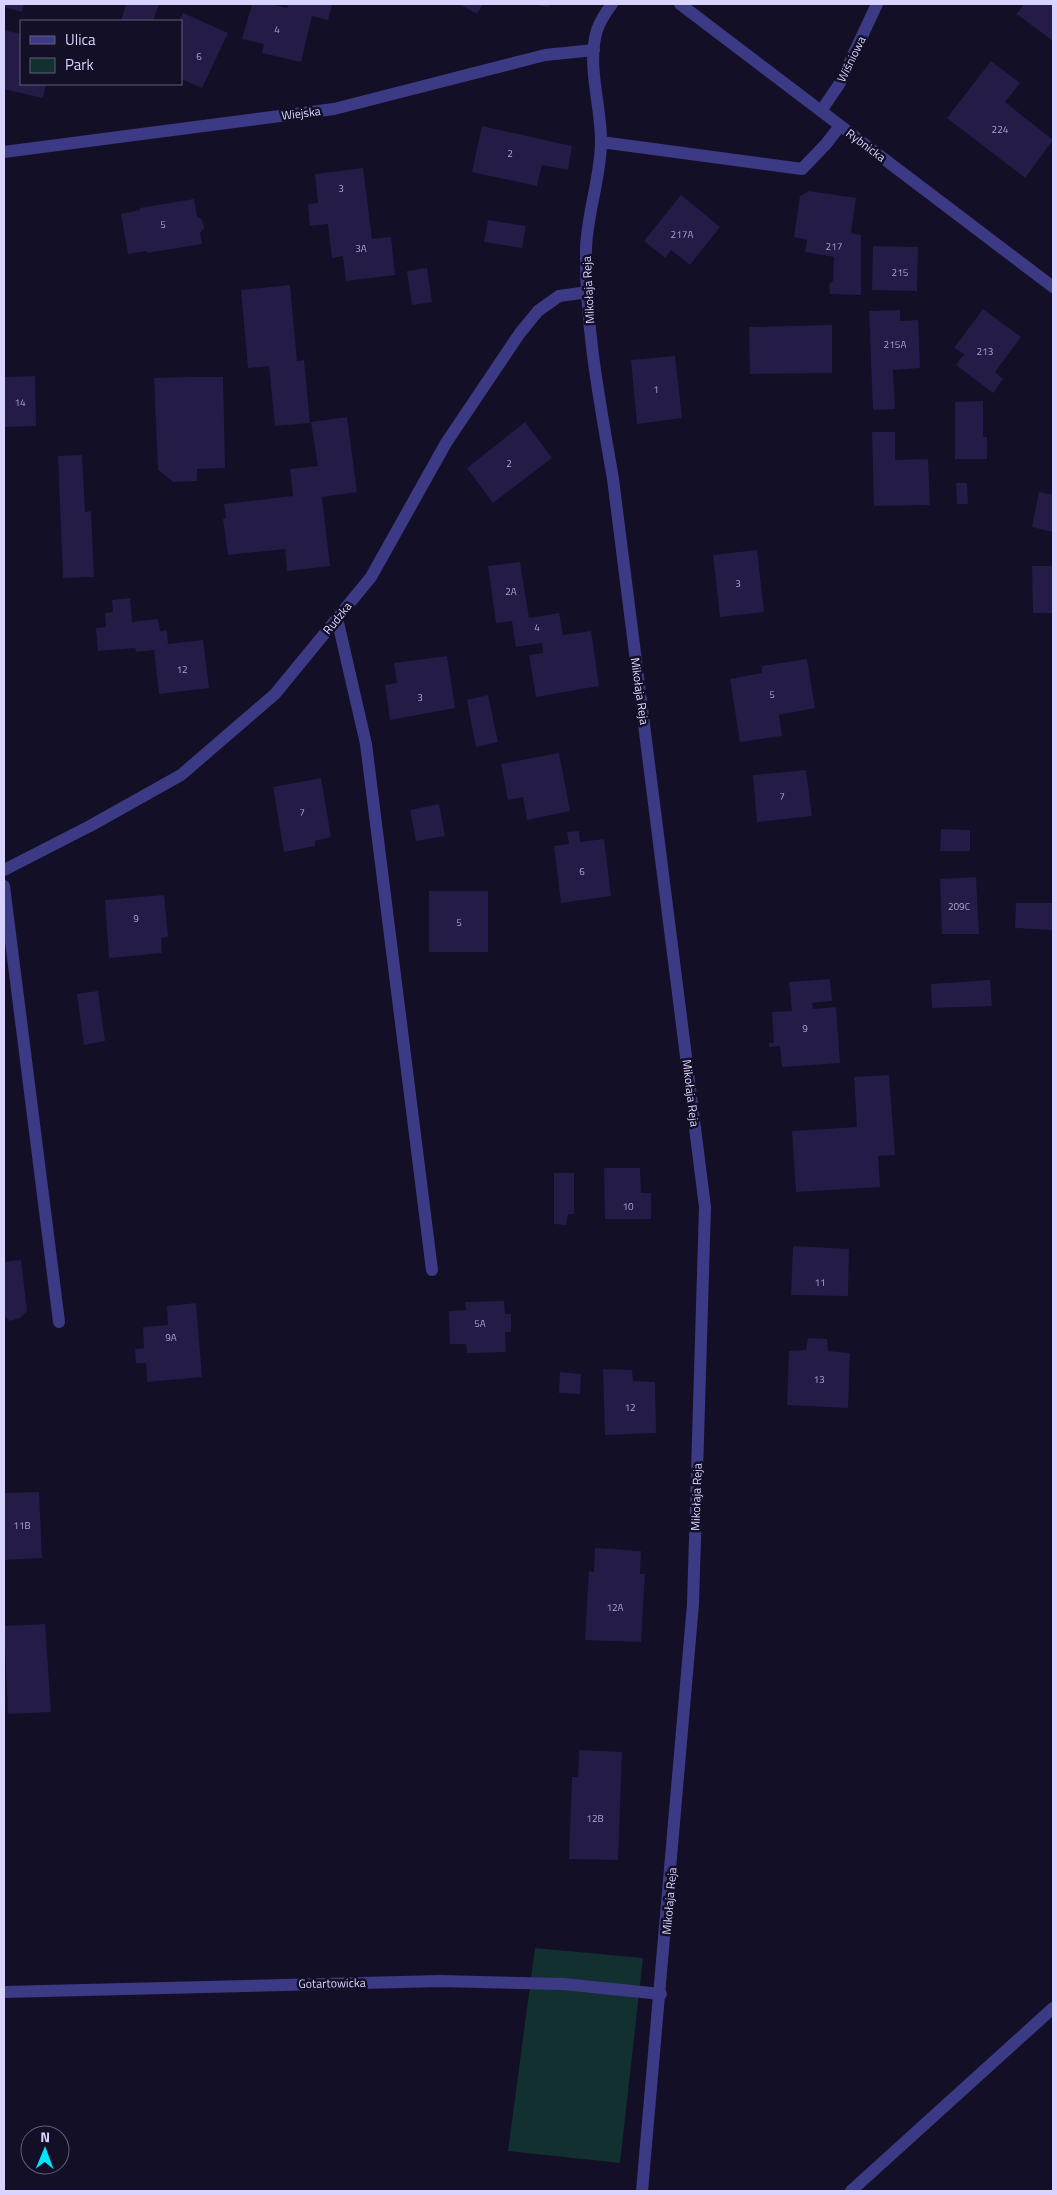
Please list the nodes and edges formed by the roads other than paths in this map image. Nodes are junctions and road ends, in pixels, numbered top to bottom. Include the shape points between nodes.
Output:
1 (612, 4) edge
2 (680, 4) edge
3 (877, 4) edge
4 (594, 50) junction
5 (821, 111) junction
6 (840, 126) junction
7 (601, 142) junction
8 (4, 152) edge
9 (1053, 286) edge
10 (588, 292) junction
11 (337, 618) junction
12 (4, 870) edge
13 (4, 886) edge
14 (432, 1270) dead end
15 (59, 1322) dead end
16 (4, 1992) edge
17 (661, 1994) junction
18 (1053, 2008) edge
19 (642, 2191) edge
20 (851, 2191) edge

1 - 4 street, Mikołaja Reja via 600,23
2 - 5 street, Rybnicka
3 - 5 street, Wiśniowa via 840,83
4 - 7 street, Mikołaja Reja
4 - 8 street, Wiejska via 545,55 334,109
5 - 6 street, Rybnicka
6 - 7 street via 802,169 635,144
6 - 9 street, Rybnicka
7 - 10 street, Mikołaja Reja via 588,227
10 - 11 street, Rudzka via 559,296 538,312 520,333 446,443 371,577
10 - 17 street, Mikołaja Reja via 593,368 613,479 705,1206 693,1604
11 - 12 street, Rudzka via 275,694 182,775
11 - 14 street via 366,744
13 - 15 street
16 - 17 street, Gotartowicka via 450,1981 563,1984
17 - 19 street, Mikołaja Reja
18 - 20 street

